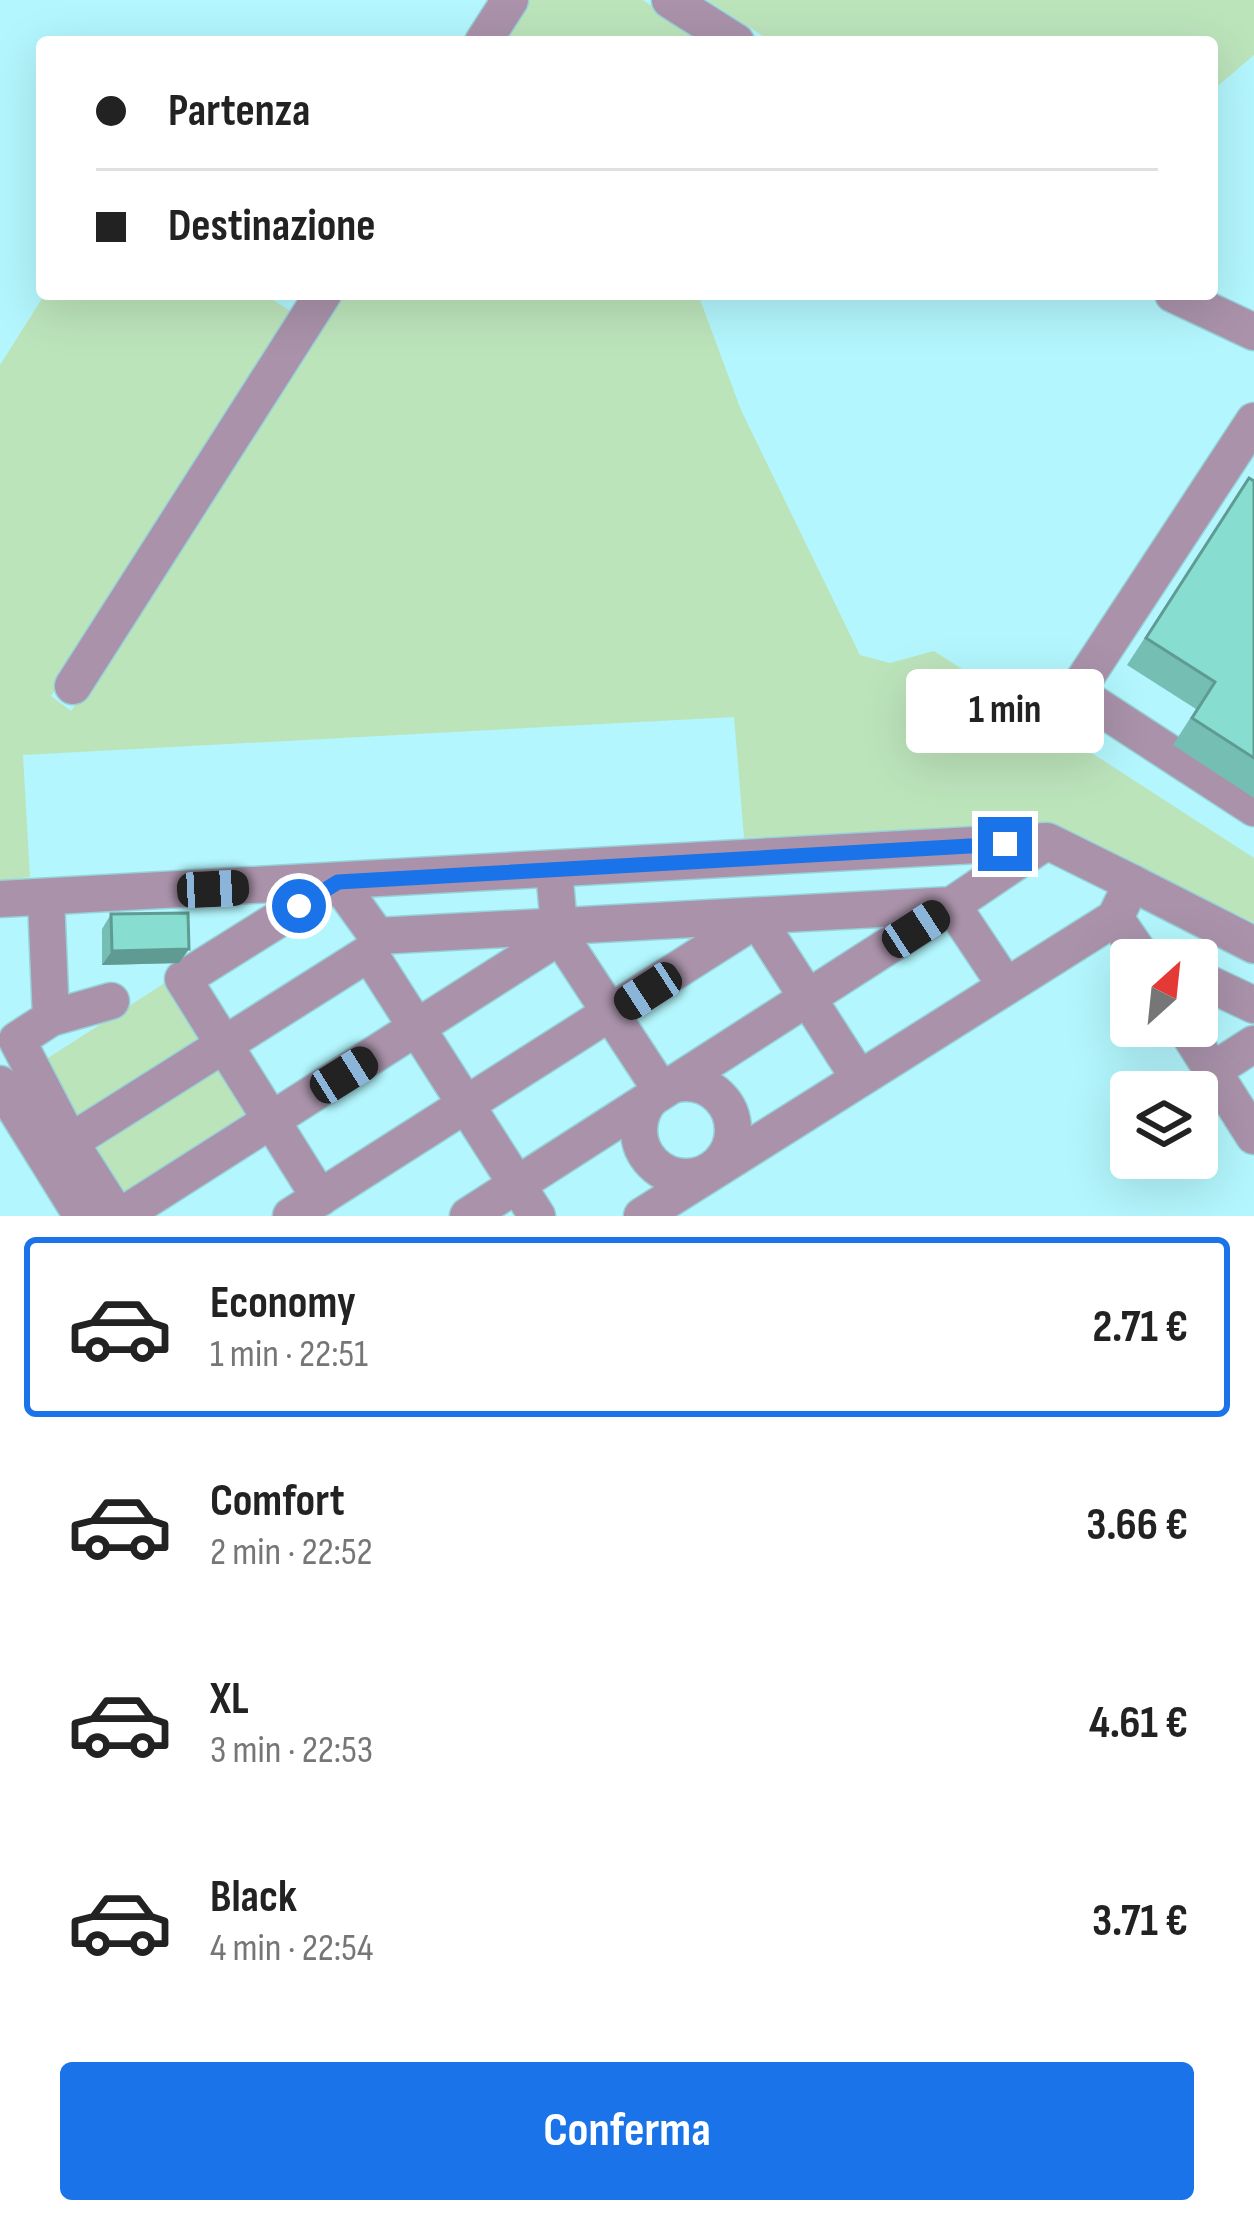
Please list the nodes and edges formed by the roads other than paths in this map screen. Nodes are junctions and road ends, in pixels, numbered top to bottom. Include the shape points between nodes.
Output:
1 (510, 0) edge
2 (670, 0) edge
3 (487, 36) edge
4 (727, 36) edge
5 (319, 300) edge
6 (1191, 300) edge
7 (1249, 319) edge
8 (1254, 421) edge
9 (1240, 471) edge
10 (73, 686) dead end
11 (1254, 808) edge
12 (1047, 841) junction
13 (752, 860) junction
14 (554, 871) junction
15 (338, 882) junction
16 (1132, 884) junction
17 (0, 899) edge
18 (46, 899) junction
19 (952, 905) junction
20 (1115, 918) junction
21 (757, 919) junction
22 (559, 931) junction
23 (1133, 939) edge
24 (373, 945) junction
25 (1254, 945) edge
26 (1006, 986) junction
27 (1218, 988) edge
28 (806, 1000) junction
29 (111, 1001) dead end
30 (1254, 1005) edge
31 (611, 1015) junction
32 (51, 1018) junction
33 (417, 1029) junction
34 (224, 1044) junction
35 (1254, 1044) edge
36 (1197, 1047) edge
37 (1212, 1071) joint
38 (859, 1078) junction
39 (1218, 1080) edge
40 (0, 1084) edge
41 (662, 1090) junction
42 (465, 1105) junction
43 (272, 1120) junction
44 (1254, 1136) edge
45 (70, 1142) junction
46 (704, 1174) junction
47 (527, 1200) edge
48 (306, 1207) edge
49 (82, 1216) edge
50 (119, 1216) edge
51 (468, 1216) edge
52 (642, 1216) edge

1 - 3 street
2 - 4 street
5 - 10 street
6 - 7 street
8 - 9 street
9 - 11 street via 1076,692
12 - 13 street
12 - 16 street
12 - 19 street
13 - 14 street
13 - 21 street
14 - 15 street
14 - 22 street
15 - 18 street
15 - 24 street
15 - 34 street via 183,979
16 - 20 street
16 - 25 street
17 - 18 street
18 - 32 street
19 - 21 street
19 - 26 street
19 - 28 street
20 - 23 street
20 - 26 street
21 - 22 street
21 - 28 street
21 - 31 street
22 - 24 street
22 - 31 street
22 - 33 street
24 - 33 street
24 - 34 street
26 - 38 street
27 - 30 street
28 - 38 street
28 - 41 street
29 - 32 street
31 - 41 street
31 - 42 street
32 - 45 street via 17,1040
33 - 42 street
33 - 43 street
34 - 43 street
34 - 45 street
35 - 37 street
36 - 37 street
38 - 46 street
39 - 44 street
40 - 49 street
41 - 46 street via 640,1118 647,1158 683,1178
41 - 46 street via 695,1084 726,1106 732,1143
41 - 47 street
42 - 47 street
42 - 48 street
43 - 48 street
43 - 50 street
45 - 50 street
46 - 52 street
47 - 51 street

